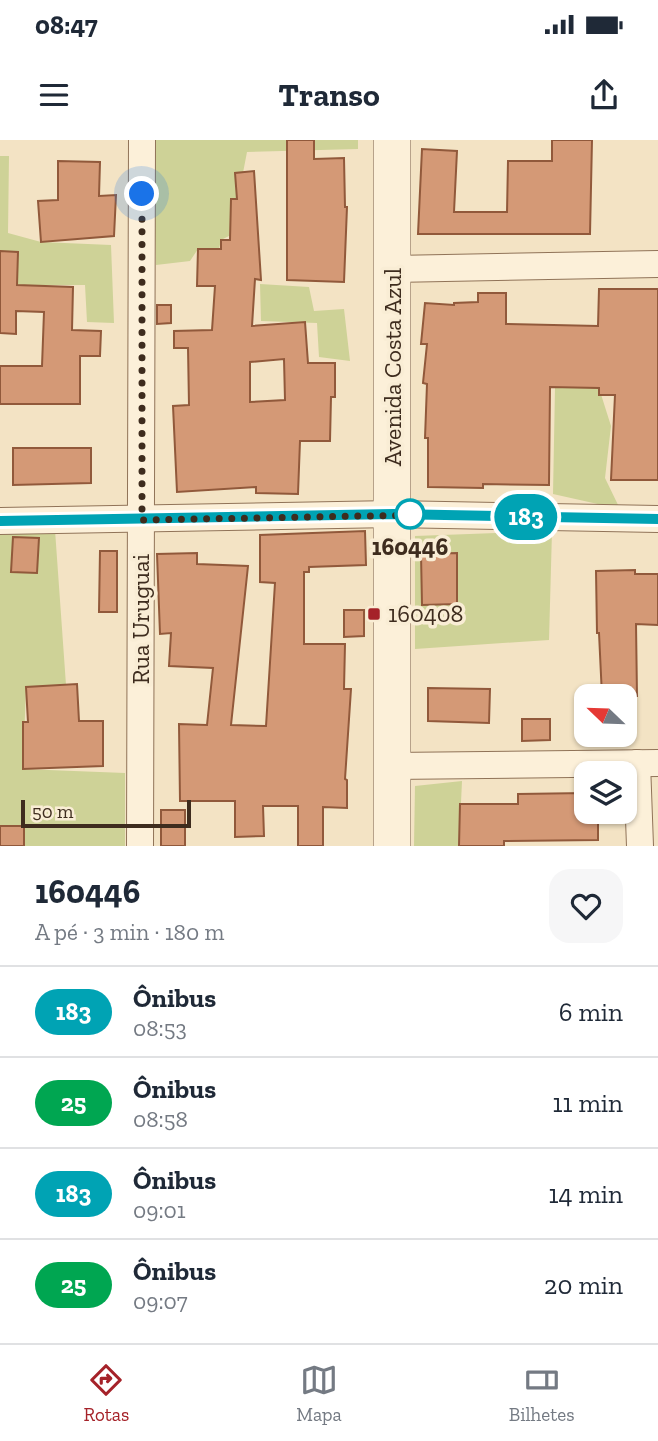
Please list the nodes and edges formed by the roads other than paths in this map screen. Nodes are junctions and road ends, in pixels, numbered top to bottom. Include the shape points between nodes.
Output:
1 (142, 140) edge
2 (392, 140) edge
3 (658, 264) edge
4 (393, 269) junction
5 (393, 514) junction
6 (658, 519) edge
7 (142, 520) junction
8 (0, 521) edge
9 (648, 763) edge
10 (391, 766) junction
11 (140, 846) edge
12 (392, 846) edge
13 (640, 846) edge

1 - 7 street, Rua Uruguai
2 - 4 street, Avenida Costa Azul
3 - 4 street
4 - 5 street, Avenida Costa Azul
5 - 6 street
5 - 7 street
5 - 10 street, Avenida Costa Azul
7 - 8 street
7 - 11 street, Rua Uruguai
9 - 10 street
9 - 13 street
10 - 12 street, Avenida Costa Azul

